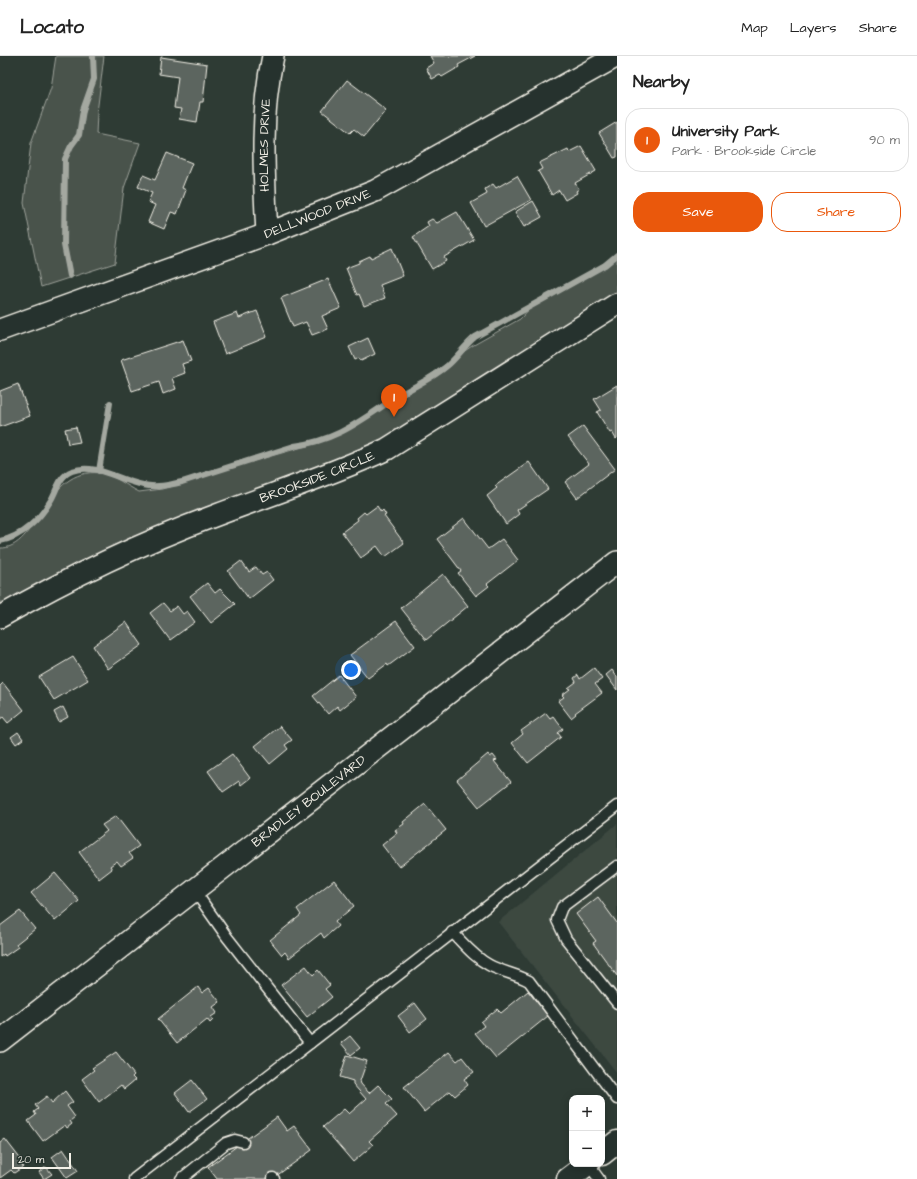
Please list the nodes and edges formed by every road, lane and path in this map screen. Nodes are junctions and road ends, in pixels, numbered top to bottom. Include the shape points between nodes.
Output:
1 (273, 56) edge
2 (617, 56) edge
3 (268, 234) junction
4 (617, 304) edge
5 (0, 330) edge
6 (617, 562) edge
7 (0, 617) edge
8 (617, 806) edge
9 (617, 866) edge
10 (194, 890) junction
11 (452, 932) junction
12 (617, 1003) edge
13 (0, 1041) edge
14 (310, 1043) junction
15 (617, 1099) edge
16 (243, 1142) dead end
17 (617, 1142) edge
18 (605, 1152) edge
19 (584, 1167) edge
20 (590, 1167) edge
21 (134, 1179) edge
22 (181, 1179) edge
23 (568, 1179) edge
24 (599, 1179) edge

1 - 3 street, HOLMES DRIVE via 264,130
2 - 3 street, DELLWOOD DRIVE via 375,192
3 - 5 street, DELLWOOD DRIVE
4 - 7 street, BROOKSIDE CIRCLE via 387,449 355,464 164,536
6 - 10 street, BRADLEY BOULEVARD
8 - 11 lane
9 - 12 lane via 562,907 557,920 566,939
10 - 13 street, BRADLEY BOULEVARD
10 - 14 lane via 227,937
11 - 14 lane
11 - 15 lane via 476,957 502,971 517,974 529,981
14 - 21 lane
16 - 22 lane via 235,1140 226,1143
17 - 18 main road
19 - 23 main road
20 - 24 lane

